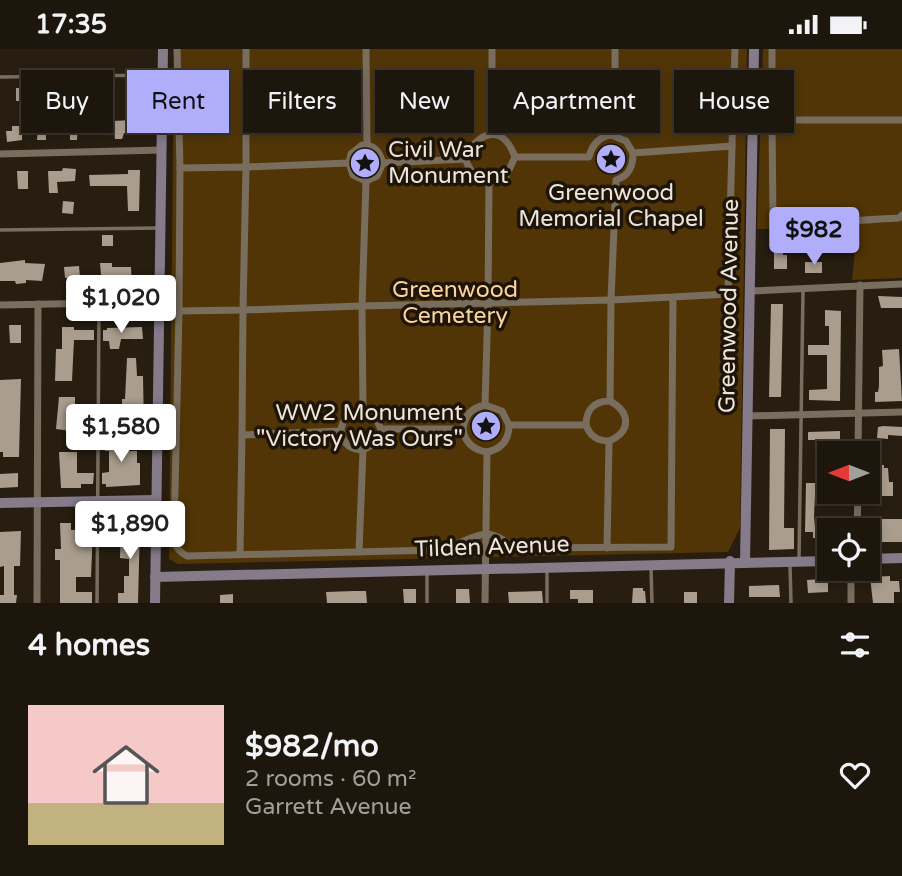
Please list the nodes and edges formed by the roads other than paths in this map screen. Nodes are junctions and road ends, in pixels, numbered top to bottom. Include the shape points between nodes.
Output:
1 (163, 49) edge
2 (177, 49) edge
3 (246, 49) edge
4 (366, 49) edge
5 (492, 49) edge
6 (615, 49) edge
7 (735, 49) edge
8 (754, 49) edge
9 (772, 49) edge
10 (163, 70) edge
11 (772, 70) edge
12 (127, 75) edge
13 (0, 77) edge
14 (794, 120) edge
15 (902, 120) edge
16 (162, 133) edge
17 (772, 133) edge
18 (492, 134) junction
19 (615, 135) junction
20 (367, 145) junction
21 (732, 146) junction
22 (162, 150) junction
23 (633, 153) junction
24 (0, 154) edge
25 (515, 157) junction
26 (465, 159) junction
27 (349, 163) junction
28 (383, 163) junction
29 (246, 167) junction
30 (180, 168) junction
31 (366, 181) junction
32 (489, 183) junction
33 (902, 215) edge
34 (161, 228) junction
35 (0, 230) edge
36 (902, 284) edge
37 (860, 285) junction
38 (803, 288) junction
39 (751, 291) junction
40 (673, 297) junction
41 (611, 300) junction
42 (159, 302) junction
43 (99, 303) junction
44 (488, 303) junction
45 (38, 304) junction
46 (0, 305) edge
47 (362, 306) junction
48 (243, 310) junction
49 (178, 311) junction
50 (610, 401) junction
51 (485, 405) junction
52 (363, 411) junction
53 (859, 412) junction
54 (902, 412) edge
55 (800, 414) junction
56 (748, 416) junction
57 (509, 425) junction
58 (586, 425) junction
59 (381, 429) junction
60 (463, 429) junction
61 (341, 431) junction
62 (242, 435) junction
63 (610, 441) junction
64 (858, 441) edge
65 (362, 450) junction
66 (487, 452) junction
67 (156, 500) junction
68 (98, 501) junction
69 (38, 502) junction
70 (0, 503) edge
71 (485, 535) junction
72 (607, 548) junction
73 (359, 552) junction
74 (240, 554) junction
75 (902, 558) edge
76 (880, 559) edge
77 (730, 561) junction
78 (817, 561) edge
79 (794, 562) junction
80 (651, 563) junction
81 (745, 563) junction
82 (547, 566) junction
83 (485, 568) junction
84 (427, 569) junction
85 (155, 577) junction
86 (851, 581) edge
87 (37, 603) edge
88 (97, 603) edge
89 (155, 603) edge
90 (427, 603) edge
91 (485, 603) edge
92 (547, 603) edge
93 (652, 603) edge
94 (729, 603) edge
95 (790, 603) edge
96 (851, 603) edge

1 - 10 street
2 - 30 street
3 - 29 street
4 - 20 street
5 - 18 street
6 - 19 street
7 - 21 street
8 - 39 street, Greenwood Avenue
9 - 11 street
12 - 13 lane
14 - 15 street
16 - 22 street
17 - 33 street via 773,219 810,222
18 - 25 street via 511,144
18 - 26 street via 479,138
19 - 23 street via 626,141
19 - 25 street via 597,140 589,157
20 - 27 street via 354,150
20 - 28 street via 378,151
21 - 23 street
21 - 40 street via 728,294
22 - 24 street
22 - 34 street
23 - 41 street via 631,169 615,180
25 - 32 street via 506,176
26 - 28 street
26 - 32 street via 472,175
27 - 29 street
27 - 31 street via 353,175
28 - 31 street via 377,176
29 - 30 street
29 - 48 street
30 - 49 street
31 - 47 street
32 - 44 street
34 - 35 lane
34 - 42 street
36 - 37 street
37 - 38 street
37 - 53 street
38 - 39 street
38 - 55 lane
39 - 56 street, Greenwood Avenue
40 - 41 street
40 - 72 street via 671,547
41 - 44 street
41 - 50 street
42 - 43 street
42 - 67 street
43 - 45 street
43 - 68 lane
44 - 47 street
44 - 51 street
45 - 46 street
45 - 69 street
47 - 48 street
47 - 52 street
48 - 49 street
48 - 62 street
49 - 74 street via 175,545 187,556
50 - 58 street via 592,406
50 - 63 street via 620,406 626,422 618,437
51 - 57 street via 502,411
51 - 60 street via 471,410
52 - 59 street via 375,417
52 - 61 street via 346,417
53 - 54 street
53 - 55 street
53 - 64 street
55 - 56 street
55 - 79 lane
56 - 81 street, Greenwood Avenue
57 - 58 street
57 - 66 street via 504,444
58 - 63 street via 593,436
59 - 60 street
59 - 65 street via 376,443
60 - 66 street via 470,446
61 - 62 street
61 - 65 street via 345,443
62 - 74 street
63 - 72 street
65 - 73 street
66 - 71 street
67 - 68 street
67 - 85 street
68 - 69 street
68 - 88 lane
69 - 70 street
69 - 87 street
71 - 72 street via 502,539 513,548
71 - 73 street via 462,540 451,549
71 - 83 street
73 - 74 street
75 - 76 street
77 - 80 street, Tilden Avenue
77 - 81 street, Tilden Avenue
77 - 94 street
78 - 79 street, Tilden Avenue
79 - 81 street, Tilden Avenue
79 - 95 lane
80 - 82 street, Tilden Avenue
80 - 93 lane
82 - 83 street, Tilden Avenue
82 - 92 lane
83 - 84 street, Tilden Avenue
83 - 91 street
84 - 85 street, Tilden Avenue
84 - 90 lane
85 - 89 street
86 - 96 street

